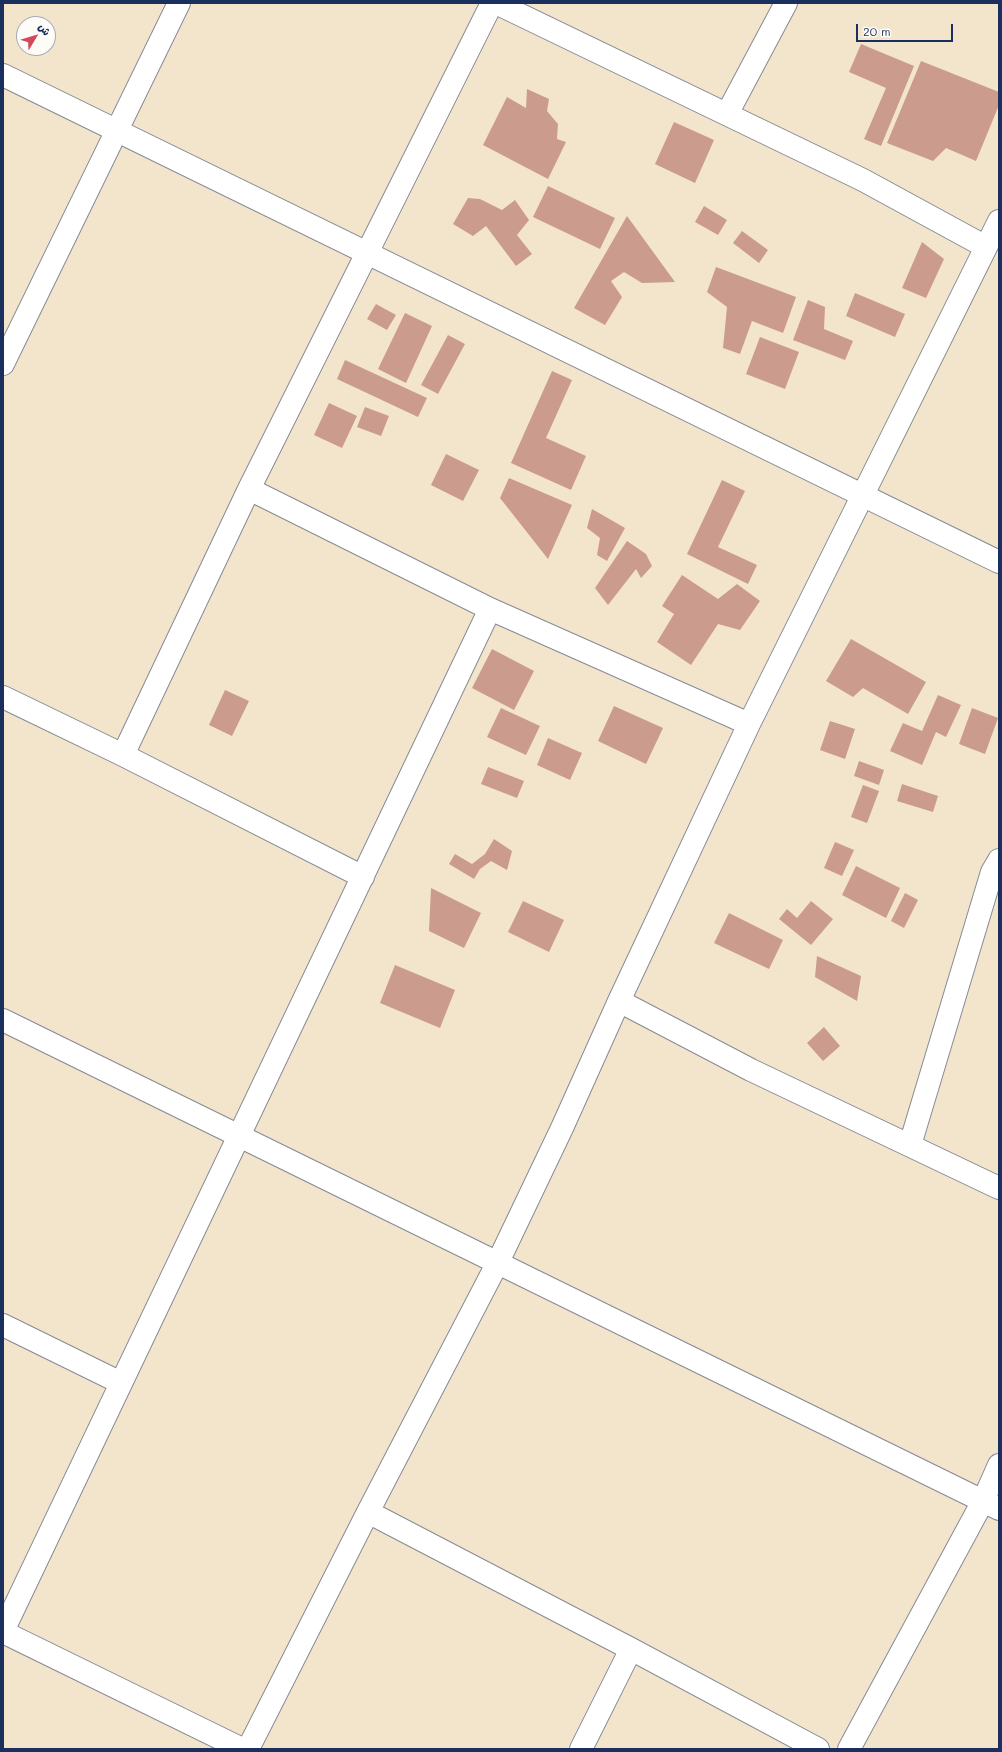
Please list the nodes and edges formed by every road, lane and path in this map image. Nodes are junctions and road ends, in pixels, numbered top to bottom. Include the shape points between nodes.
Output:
1 (179, 3) edge
2 (492, 3) edge
3 (496, 3) edge
4 (786, 3) edge
5 (3, 75) edge
6 (727, 114) junction
7 (117, 131) junction
8 (999, 221) edge
9 (986, 247) junction
10 (367, 253) junction
11 (3, 364) edge
12 (250, 489) junction
13 (863, 495) junction
14 (999, 562) edge
15 (490, 609) junction
16 (3, 697) edge
17 (749, 724) junction
18 (123, 755) junction
19 (996, 869) edge
20 (363, 877) junction
21 (619, 1001) junction
22 (3, 1020) edge
23 (239, 1136) junction
24 (910, 1145) junction
25 (999, 1188) edge
26 (498, 1262) junction
27 (3, 1324) edge
28 (121, 1384) junction
29 (999, 1465) edge
30 (991, 1505) edge
31 (368, 1512) junction
32 (3, 1632) edge
33 (631, 1649) junction
34 (242, 1749) edge
35 (248, 1749) edge
36 (581, 1749) edge
37 (818, 1749) edge
38 (849, 1749) edge

1 - 7 street
2 - 10 street
3 - 6 street
4 - 6 street
5 - 7 street
6 - 9 street via 863,180
7 - 10 street
7 - 11 street
8 - 9 street
9 - 13 street
10 - 12 street
10 - 13 street
12 - 15 street
12 - 18 street
13 - 14 street
13 - 17 street
15 - 17 street
15 - 20 street
16 - 18 street
17 - 21 street
18 - 20 street
19 - 24 street
20 - 23 street
21 - 24 street via 751,1070
21 - 26 street
22 - 23 street
23 - 26 street
23 - 28 street
24 - 25 street
26 - 30 street
26 - 31 street
27 - 28 street
28 - 32 street
29 - 30 street
30 - 38 street
31 - 33 street
31 - 35 street
32 - 34 street
33 - 36 street
33 - 37 street

